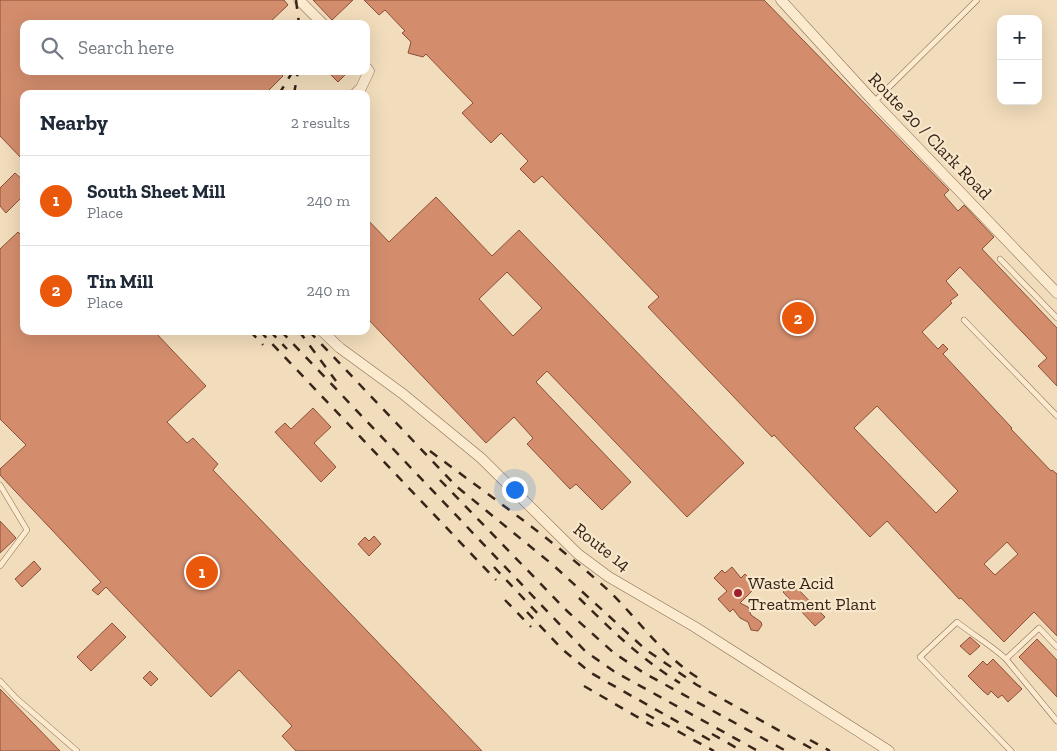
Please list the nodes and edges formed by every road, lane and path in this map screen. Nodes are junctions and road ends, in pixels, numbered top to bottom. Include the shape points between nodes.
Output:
1 (299, 0) edge
2 (781, 0) edge
3 (977, 0) edge
4 (318, 20) edge
5 (367, 75) edge
6 (358, 90) edge
7 (874, 102) junction
8 (1000, 259) dead end
9 (1057, 293) edge
10 (1057, 318) edge
11 (964, 320) dead end
12 (326, 335) edge
13 (1057, 416) edge
14 (0, 484) edge
15 (0, 566) edge
16 (1057, 647) edge
17 (1006, 660) junction
18 (0, 681) edge
19 (1057, 721) edge
20 (76, 751) edge
21 (889, 751) edge
22 (1011, 751) edge

1 - 4 street
2 - 7 street, Route 20 / Clark Road
3 - 7 lane
5 - 6 street
7 - 9 street, Route 20 / Clark Road
8 - 10 lane
11 - 13 lane
12 - 21 street, Route 14 via 481,458 578,554 609,577 695,627
14 - 15 lane via 27,530
16 - 17 lane via 1039,628
17 - 19 lane
17 - 22 lane via 990,644 957,622 920,657
18 - 20 lane

